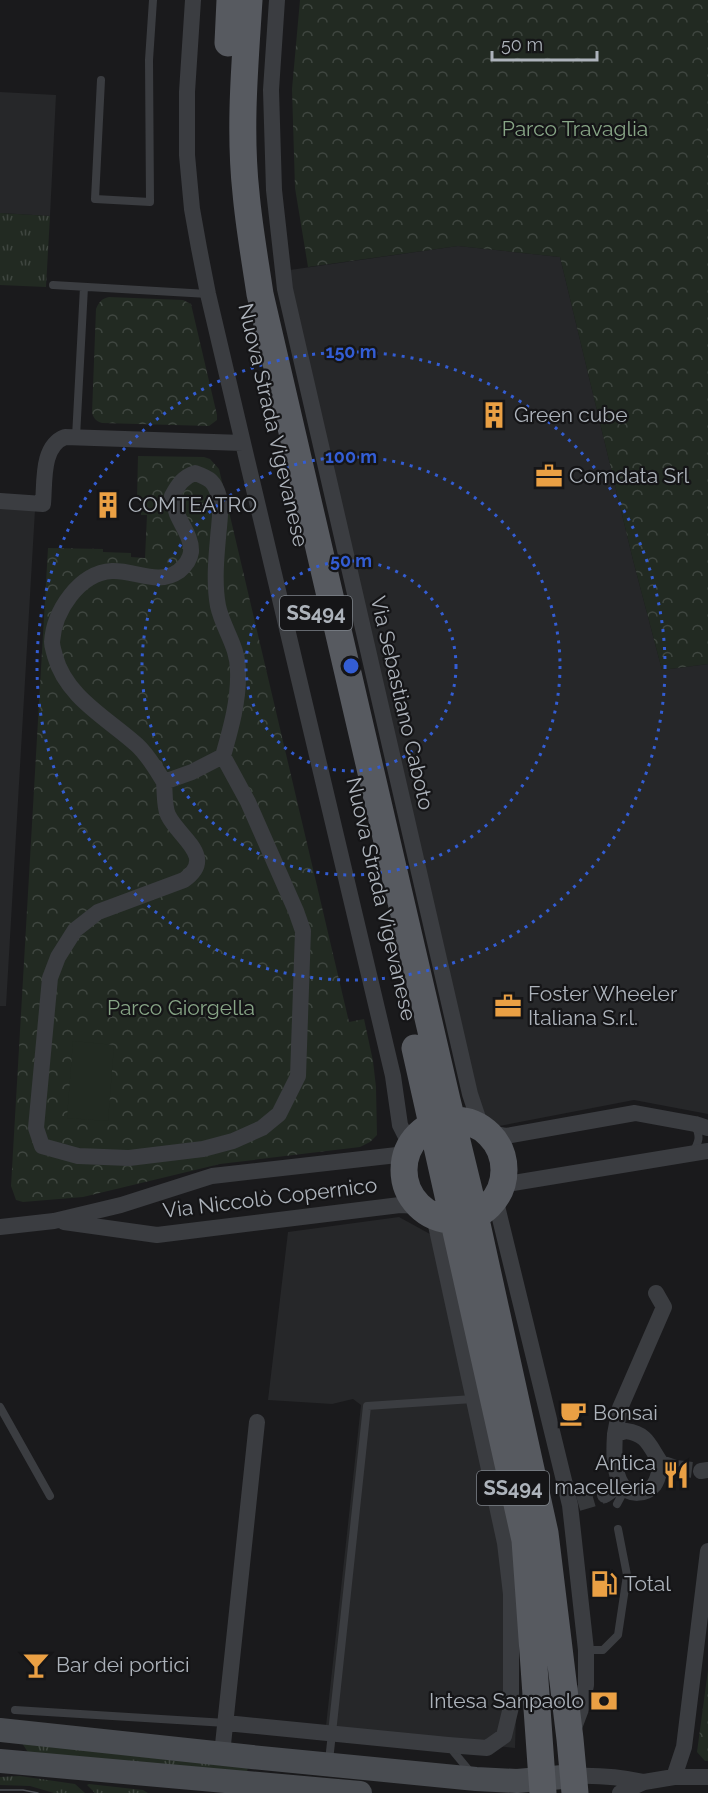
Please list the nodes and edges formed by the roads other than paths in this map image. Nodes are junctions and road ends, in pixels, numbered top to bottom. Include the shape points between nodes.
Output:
1 (153, 0) edge
2 (192, 0) edge
3 (277, 0) edge
4 (239, 5) edge
5 (101, 80) dead end
6 (53, 285) dead end
7 (84, 287) junction
8 (208, 294) junction
9 (76, 437) junction
10 (243, 443) junction
11 (0, 501) edge
12 (223, 756) junction
13 (164, 782) junction
14 (442, 1122) junction
15 (702, 1126) edge
16 (484, 1130) junction
17 (408, 1149) junction
18 (700, 1153) edge
19 (498, 1192) junction
20 (446, 1214) junction
21 (54, 1221) junction
22 (0, 1227) edge
23 (656, 1293) dead end
24 (473, 1399) junction
25 (0, 1407) edge
26 (257, 1422) dead end
27 (615, 1434) junction
28 (623, 1487) junction
29 (51, 1496) dead end
30 (611, 1499) tunnel mouth
31 (618, 1529) dead end
32 (708, 1551) edge
33 (586, 1650) junction
34 (15, 1710) dead end
35 (226, 1723) junction
36 (0, 1730) edge
37 (331, 1734) junction
38 (570, 1739) junction
39 (448, 1745) junction
40 (222, 1754) junction
41 (3, 1755) edge
42 (293, 1761) junction
43 (328, 1765) junction
44 (674, 1777) junction
45 (708, 1777) edge
46 (476, 1779) junction
47 (408, 1783) edge
48 (574, 1785) edge
49 (543, 1786) edge
50 (645, 1787) edge
51 (270, 1789) edge
52 (360, 1793) edge
53 (620, 1793) edge

1 - 5 lane via 149,60 150,202 95,199
2 - 8 street via 187,155 192,209
3 - 16 street, Via Sebastiano Caboto via 271,90 274,190 285,289 468,1083
4 - 14 main road, Nuova Strada Vigevanese / SS494 via 246,192 260,294
6 - 7 lane
7 - 8 lane
7 - 9 lane
8 - 10 street
9 - 10 street
9 - 11 street via 60,439 50,449 43,504
10 - 17 street
12 - 13 street
12 - 13 street via 238,696 238,669 234,645 218,605 219,497 214,484 195,473 180,482 172,496 190,540 191,553 185,566 172,576 158,578 112,571 78,585 56,621 52,644 68,686 139,746
12 - 13 street via 248,802 303,931 298,1076 279,1114 262,1128 233,1141 203,1149 129,1158 78,1156 42,1146 36,1128 50,978 58,957 75,930 98,912 184,879 194,872 198,861 195,850 168,814
14 - 16 main road via 471,1122
14 - 17 main road via 422,1132
14 - 20 main road, Nuova Strada Vigevanese / SS494
15 - 16 street via 635,1113 506,1136
15 - 18 lane
16 - 19 main road via 502,1156 504,1170
17 - 20 main road, Nuova Strada Vigevanese via 405,1180 411,1196
17 - 21 street, Via Niccolò Copernico via 212,1176
18 - 19 street
19 - 20 main road via 489,1205
19 - 33 street via 574,1504
20 - 21 street, Via Niccolò Copernico via 400,1205 157,1235
20 - 24 street
20 - 38 main road, Nuova Strada Vigevanese / SS494 via 545,1533
20 - 49 main road, Nuova Strada Vigevanese / SS494 via 525,1540
21 - 22 street, Via Niccolò Copernico
23 - 27 street via 664,1307 620,1408
24 - 37 lane via 367,1406
24 - 39 street via 505,1543 511,1594 511,1707 504,1736 487,1748
25 - 29 lane
26 - 35 street
27 - 28 street via 616,1469
27 - 28 street via 638,1433 668,1465 650,1489 636,1494
28 - 30 street
31 - 33 lane via 627,1575 618,1635 603,1650
32 - 44 street via 684,1747
33 - 38 street via 586,1686
34 - 35 lane
35 - 37 street
35 - 40 street
36 - 40 street
37 - 39 street
37 - 43 lane
38 - 48 main road, Nuova Strada Vigevanese / SS494
39 - 46 lane
40 - 42 street
41 - 51 street
42 - 43 street
42 - 51 street via 273,1768 267,1775
43 - 47 street
44 - 45 street
44 - 50 street
46 - 47 street
46 - 49 street
48 - 49 street
48 - 50 street via 594,1775 618,1777
50 - 53 street
51 - 52 street

